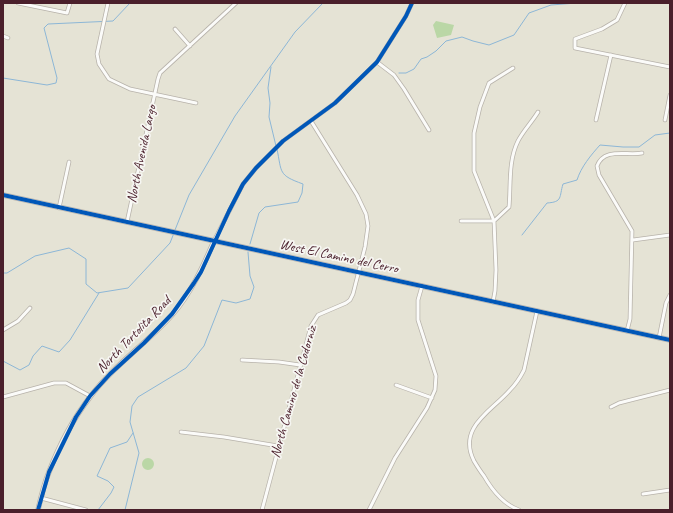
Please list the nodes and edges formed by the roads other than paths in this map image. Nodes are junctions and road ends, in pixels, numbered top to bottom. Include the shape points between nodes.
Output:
1 (18, 3) edge
2 (70, 3) edge
3 (108, 3) edge
4 (236, 3) edge
5 (412, 3) edge
6 (625, 3) edge
7 (175, 29) dead end
8 (3, 36) edge
9 (8, 38) dead end
10 (190, 46) junction
11 (611, 55) junction
12 (376, 62) junction
13 (670, 67) edge
14 (513, 68) dead end
15 (155, 95) junction
16 (670, 95) edge
17 (196, 103) dead end
18 (538, 112) dead end
19 (596, 120) dead end
20 (665, 120) dead end
21 (311, 121) junction
22 (429, 130) dead end
23 (642, 154) dead end
24 (70, 162) dead end
25 (3, 195) edge
26 (59, 208) junction
27 (494, 220) junction
28 (461, 221) dead end
29 (127, 222) junction
30 (670, 235) edge
31 (632, 240) junction
32 (214, 241) junction
33 (359, 273) junction
34 (422, 286) junction
35 (670, 295) edge
36 (493, 302) junction
37 (30, 308) dead end
38 (537, 312) junction
39 (3, 330) edge
40 (628, 331) junction
41 (659, 338) junction
42 (670, 340) edge
43 (242, 360) dead end
44 (300, 365) junction
45 (396, 385) dead end
46 (670, 390) edge
47 (90, 396) junction
48 (3, 397) edge
49 (432, 398) junction
50 (611, 407) dead end
51 (181, 432) dead end
52 (278, 446) junction
53 (670, 490) edge
54 (644, 494) dead end
55 (41, 498) junction
56 (38, 510) edge
57 (86, 510) edge
58 (262, 510) edge
59 (369, 510) edge
60 (517, 510) edge

1 - 2 street via 67,13
3 - 15 street, North Avenida Largo via 97,54 99,64 109,78 119,84
4 - 10 street
5 - 12 street, North Tortolita Road
6 - 11 street via 617,20 602,29 575,39 575,48
7 - 10 street
8 - 9 street
10 - 15 street via 160,73
11 - 13 street
11 - 19 street
12 - 21 street, North Tortolita Road via 335,102
12 - 22 street via 403,87
14 - 27 street via 489,83 474,133 474,171
15 - 17 street
15 - 29 street, North Avenida Largo
16 - 20 street
18 - 27 street via 518,141 510,166 509,207
21 - 32 street, North Tortolita Road via 283,141 243,184
21 - 33 street, North Camino de la Codorniz via 366,214 367,231
23 - 31 street via 609,154 601,158 597,166 629,224
24 - 26 street
25 - 26 street, West El Camino del Cerro
26 - 29 street, West El Camino del Cerro
27 - 28 street
27 - 36 street via 496,270
29 - 32 street, West El Camino del Cerro
30 - 31 street
31 - 40 street
32 - 33 street, West El Camino del Cerro
32 - 47 street, North Tortolita Road via 195,282 172,314
33 - 34 street, West El Camino del Cerro
33 - 44 street, North Camino de la Codorniz via 350,300 318,315 312,322
34 - 36 street, West El Camino del Cerro
34 - 49 street via 417,309 418,320 436,376
35 - 41 street
36 - 38 street, West El Camino del Cerro
37 - 39 street via 18,321
38 - 40 street, West El Camino del Cerro
38 - 60 street via 524,370 510,391 477,422 470,436 473,460 494,492
40 - 41 street, West El Camino del Cerro
41 - 42 street, West El Camino del Cerro
43 - 44 street
44 - 52 street, North Camino de la Codorniz
45 - 49 street
46 - 50 street
47 - 48 street via 72,385 54,383
47 - 55 street, North Tortolita Road via 76,417 48,472
49 - 59 street via 395,458
51 - 52 street
52 - 58 street, North Camino de la Codorniz
53 - 54 street
55 - 56 street, North Tortolita Road
55 - 57 street

